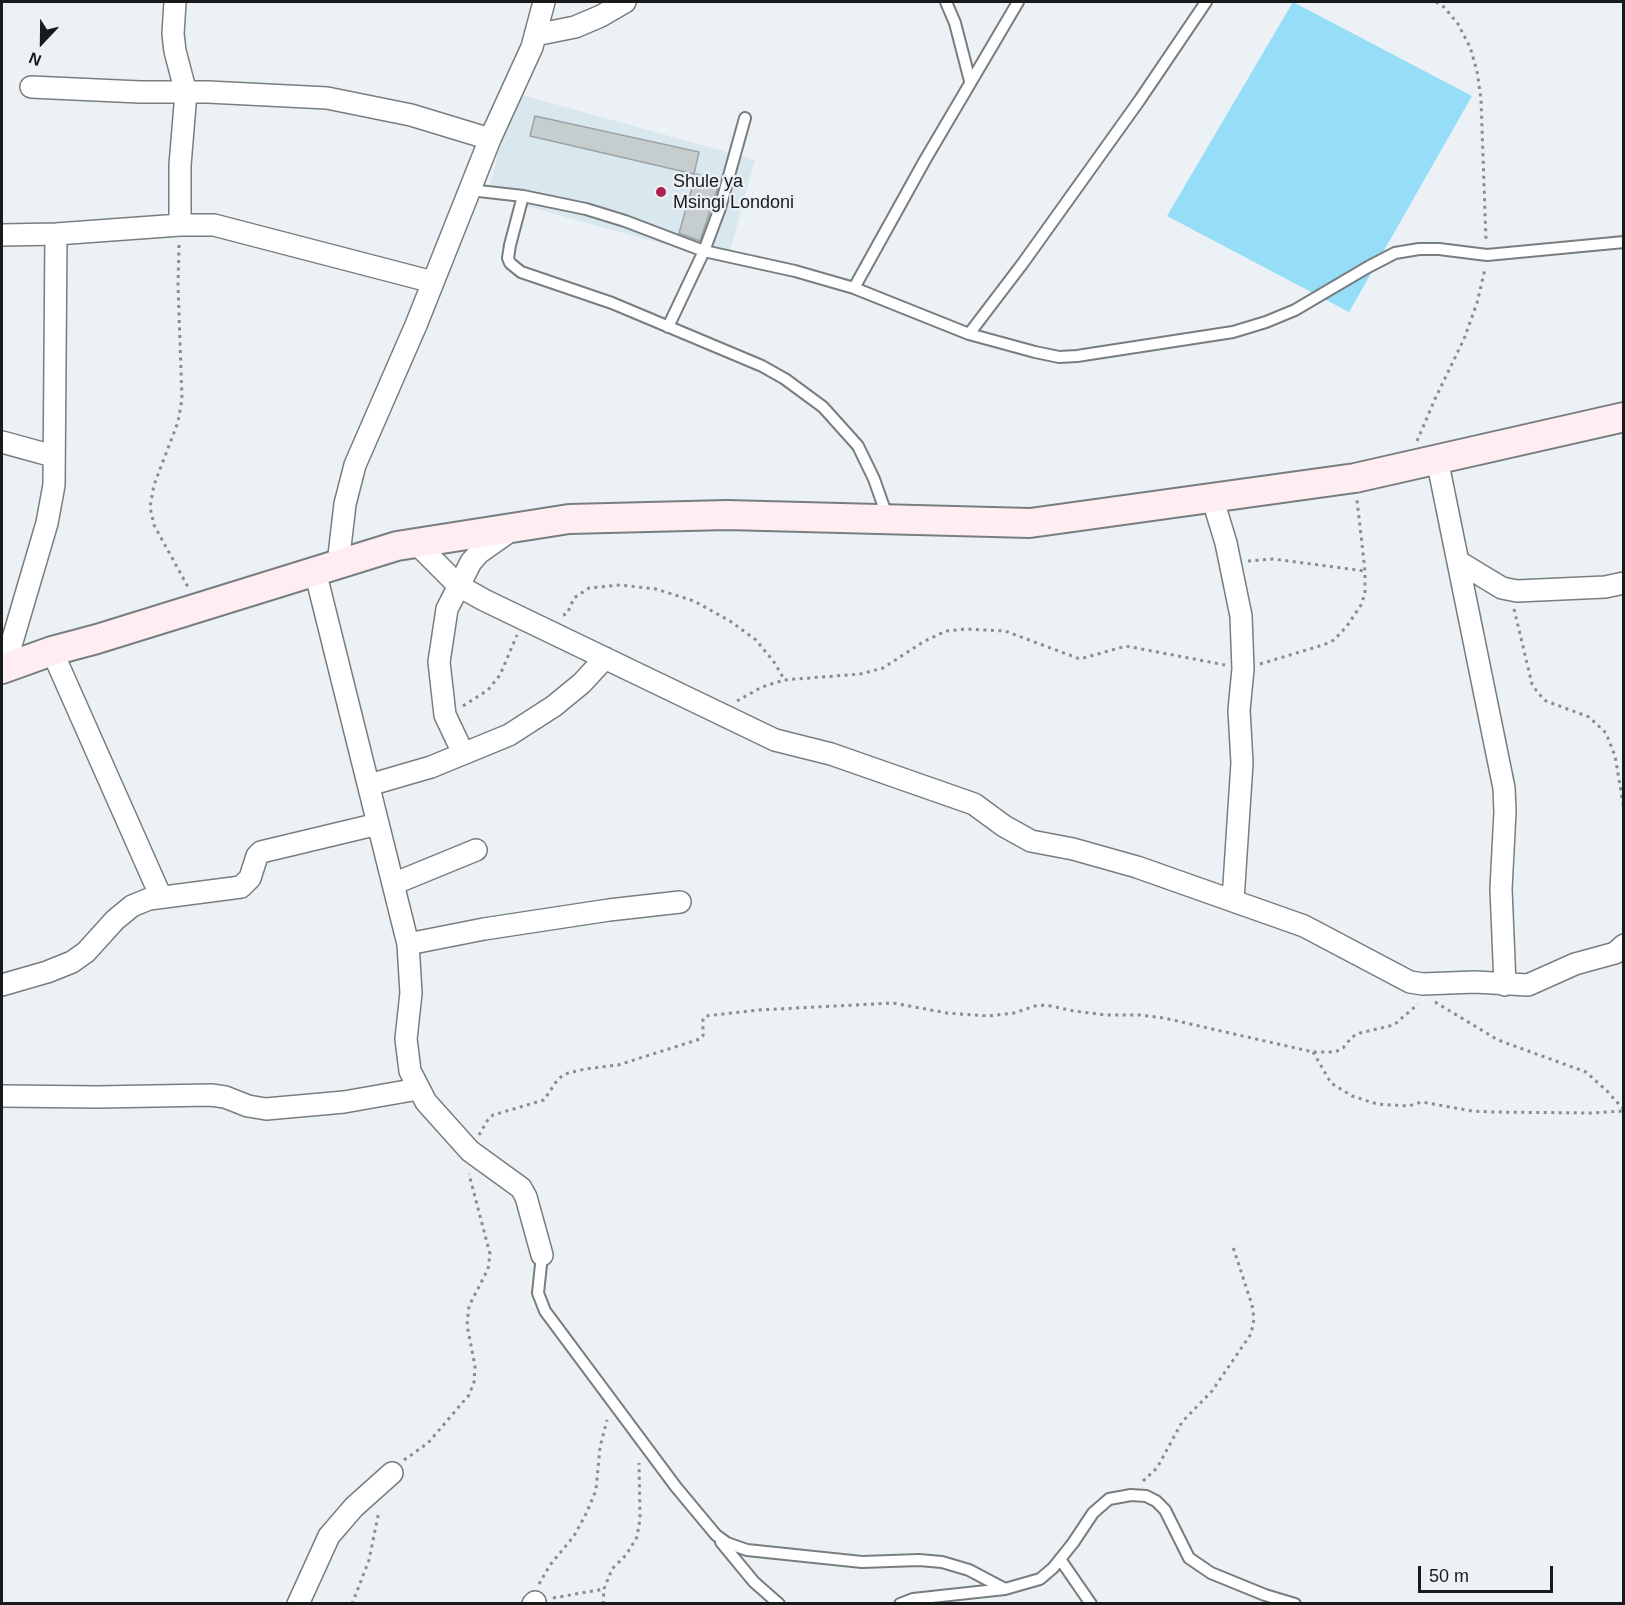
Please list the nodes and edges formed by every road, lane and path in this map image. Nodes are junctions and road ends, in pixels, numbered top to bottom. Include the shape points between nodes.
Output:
1 (175, 2) edge
2 (544, 2) edge
3 (625, 2) edge
4 (946, 2) edge
5 (1018, 2) edge
6 (1206, 2) edge
7 (1436, 2) edge
8 (535, 35) junction
9 (970, 81) junction
10 (31, 87) dead end
11 (186, 93) junction
12 (746, 118) dead end
13 (490, 139) junction
14 (470, 190) junction
15 (523, 196) junction
16 (180, 225) junction
17 (56, 234) junction
18 (2, 235) edge
19 (1623, 242) edge
20 (704, 251) junction
21 (1487, 255) junction
22 (434, 282) junction
23 (854, 288) junction
24 (668, 327) junction
25 (969, 334) junction
26 (1623, 417) edge
27 (2, 442) edge
28 (53, 456) junction
29 (1437, 459) junction
30 (1409, 465) junction
31 (1355, 478) junction
32 (1212, 497) junction
33 (888, 519) junction
34 (516, 527) junction
35 (416, 543) junction
36 (1459, 562) junction
37 (1230, 564) junction
38 (327, 568) junction
39 (1365, 571) junction
40 (1490, 581) junction
41 (1623, 583) edge
42 (459, 586) junction
43 (199, 607) junction
44 (532, 624) junction
45 (52, 651) junction
46 (604, 658) junction
47 (3, 669) edge
48 (1244, 669) junction
49 (784, 680) junction
50 (717, 712) junction
51 (446, 715) junction
52 (463, 753) junction
53 (369, 785) junction
54 (1623, 809) edge
55 (378, 824) junction
56 (476, 850) dead end
57 (393, 884) junction
58 (161, 897) junction
59 (1233, 900) junction
60 (680, 902) dead end
61 (408, 944) junction
62 (1623, 945) edge
63 (1505, 984) junction
64 (2, 985) edge
65 (1434, 1001) dead end
66 (1418, 1003) dead end
67 (1313, 1052) junction
68 (418, 1089) junction
69 (2, 1096) edge
70 (1623, 1110) edge
71 (463, 1143) junction
72 (1232, 1244) dead end
73 (542, 1255) joint
74 (611, 1400) junction
75 (638, 1458) dead end
76 (392, 1473) joint
77 (1126, 1496) junction
78 (381, 1505) dead end
79 (716, 1535) junction
80 (1060, 1559) junction
81 (604, 1589) junction
82 (1005, 1589) junction
83 (534, 1603) edge
84 (298, 1604) edge
85 (352, 1604) edge
86 (603, 1604) edge
87 (779, 1604) edge
88 (900, 1604) edge
89 (1091, 1604) edge
90 (1295, 1604) edge

1 - 11 street via 175,51
2 - 8 street
3 - 8 street via 575,27
4 - 9 lane via 956,23
5 - 9 lane
6 - 25 lane via 1086,176
7 - 21 path via 1458,24 1477,71
8 - 13 street
9 - 23 lane
10 - 11 street
11 - 13 street via 327,98 411,115
11 - 16 street
12 - 20 lane
13 - 14 street
14 - 15 lane
14 - 22 street
15 - 20 lane via 624,220
15 - 24 lane via 510,245 510,263 521,272
16 - 17 street
16 - 22 street via 214,225
16 - 43 path via 182,399 150,507 154,525
17 - 18 street
17 - 28 street
19 - 21 lane
20 - 23 lane
20 - 24 lane
21 - 25 lane via 1439,249 1395,253 1295,310 1266,322 1214,335 1077,356 1059,357
21 - 30 path via 1477,303 1464,339
22 - 38 street via 355,465
23 - 25 lane
24 - 33 lane via 762,366 823,407 858,446
26 - 29 main road
27 - 28 street
28 - 47 street via 54,485 47,523
29 - 30 main road
29 - 36 street
30 - 31 main road
31 - 32 main road
31 - 39 path
32 - 33 main road via 1030,523
32 - 37 street
33 - 34 main road via 727,515 569,519
34 - 35 main road
34 - 42 street via 479,553
35 - 38 main road
35 - 42 street
36 - 40 street
36 - 63 street via 1504,788 1501,889
37 - 39 path via 1273,559
37 - 48 street via 1241,616
38 - 43 main road
38 - 53 street
39 - 48 path via 1361,605 1334,640
40 - 41 street via 1517,591
40 - 54 path via 1513,606 1532,684 1538,693 1546,701 1589,717 1606,733 1615,756
42 - 44 street
42 - 51 street via 447,609 439,662
43 - 45 main road
44 - 46 street
44 - 49 path via 567,614 574,598 589,588 620,585 656,590 694,601 730,621 756,640
44 - 51 path via 520,630 500,675 488,690
45 - 47 main road
45 - 58 street
46 - 50 street
46 - 52 street via 554,706 509,735
48 - 49 path via 1126,646 1080,659 1005,631 966,629 946,631 883,668 860,674
48 - 59 street via 1239,710 1242,763
49 - 50 path via 762,687
50 - 59 street via 775,740 831,754 974,804 1031,841 1137,867
51 - 52 street
52 - 53 street
53 - 55 street
55 - 57 street
55 - 58 street via 261,852 250,878 241,887
56 - 57 street
57 - 61 street
58 - 64 street via 132,906 72,962
59 - 63 street via 1304,926 1410,982
60 - 61 street via 484,929
61 - 68 street via 411,993 406,1047
62 - 63 street via 1615,953 1575,964 1528,985
65 - 70 path via 1498,1040 1586,1072
66 - 67 path via 1394,1025 1360,1033 1335,1052
67 - 70 path via 1331,1083 1352,1096 1377,1104 1408,1106 1422,1102 1491,1112
67 - 71 path via 1164,1018 1106,1015 1046,1005 988,1016 893,1003 758,1010 706,1016 700,1039 618,1065 565,1074 544,1100 493,1115
68 - 69 street via 344,1102 266,1108 210,1095
68 - 71 street
71 - 73 street via 521,1188
71 - 76 path via 490,1254 488,1269 469,1306 467,1325 474,1382 470,1395 428,1443
72 - 77 path via 1252,1305 1251,1334 1212,1391 1182,1422 1157,1468
73 - 74 lane via 538,1293 541,1305
74 - 79 lane
74 - 83 path via 600,1447 596,1490 574,1536 539,1582
75 - 81 path via 641,1468 637,1537 612,1569
76 - 84 street via 329,1536
77 - 80 lane via 1109,1499 1093,1513
77 - 90 lane via 1146,1496 1156,1501 1165,1510 1188,1558 1211,1573
78 - 85 path via 369,1560
79 - 82 lane via 747,1550 862,1562 942,1562 969,1570
79 - 87 lane via 754,1582
80 - 82 lane via 1040,1579
80 - 89 lane
81 - 83 path
81 - 86 path
82 - 88 lane via 913,1599

